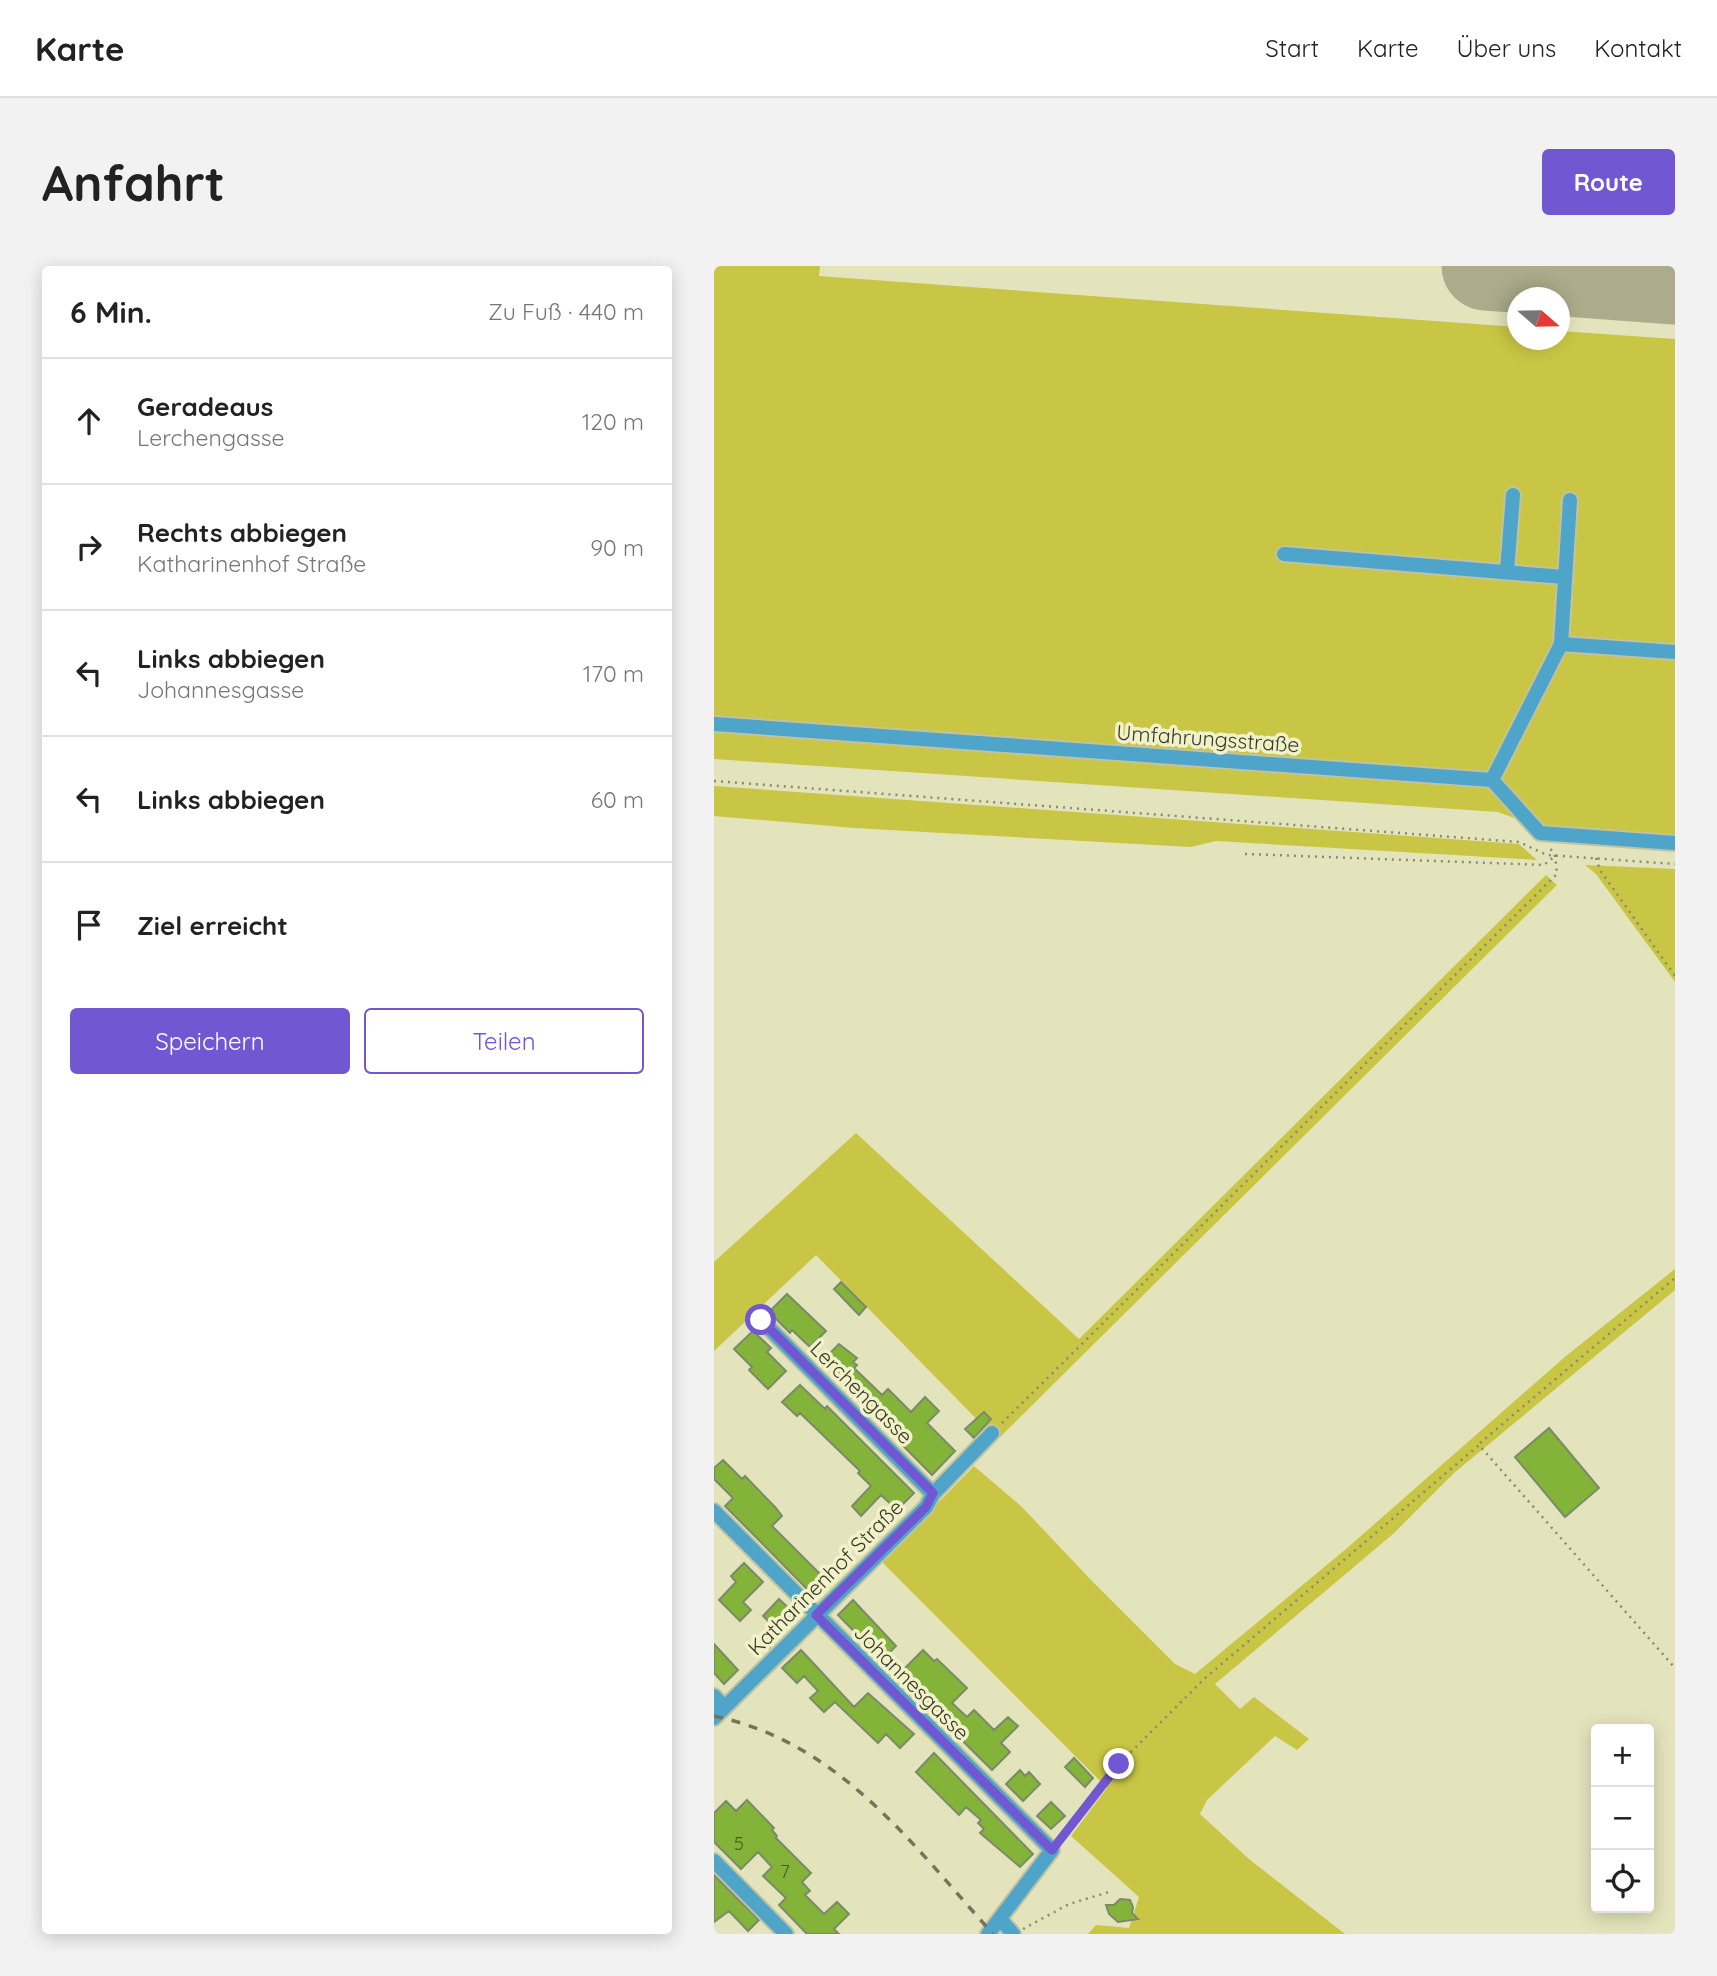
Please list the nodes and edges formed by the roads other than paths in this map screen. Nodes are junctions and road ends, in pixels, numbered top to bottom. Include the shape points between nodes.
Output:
1 (1513, 495) dead end
2 (1570, 500) dead end
3 (1284, 554) dead end
4 (1507, 571) junction
5 (1564, 577) junction
6 (1561, 644) junction
7 (1675, 652) edge
8 (714, 724) edge
9 (1492, 780) junction
10 (1675, 843) edge
11 (761, 1320) dead end
12 (992, 1433) road end
13 (933, 1493) junction
14 (714, 1511) edge
15 (816, 1615) junction
16 (714, 1696) edge
17 (719, 1712) edge
18 (714, 1861) edge
19 (1001, 1920) junction
20 (786, 1934) edge
21 (988, 1934) edge
22 (1013, 1934) edge

1 - 4 street
2 - 5 street
3 - 4 street
4 - 5 street
5 - 6 street
6 - 7 street
6 - 9 street
8 - 9 street, Umfahrungsstraße
9 - 10 street via 1541,833
11 - 13 street, Lerchengasse
12 - 13 street, Katharinenhof Straße
13 - 15 street, Katharinenhof Straße via 926,1507
14 - 15 street, Johannesgasse
15 - 17 street, Katharinenhof Straße
15 - 19 street, Johannesgasse via 1052,1850
16 - 17 street
18 - 20 street
19 - 21 street
19 - 22 street

